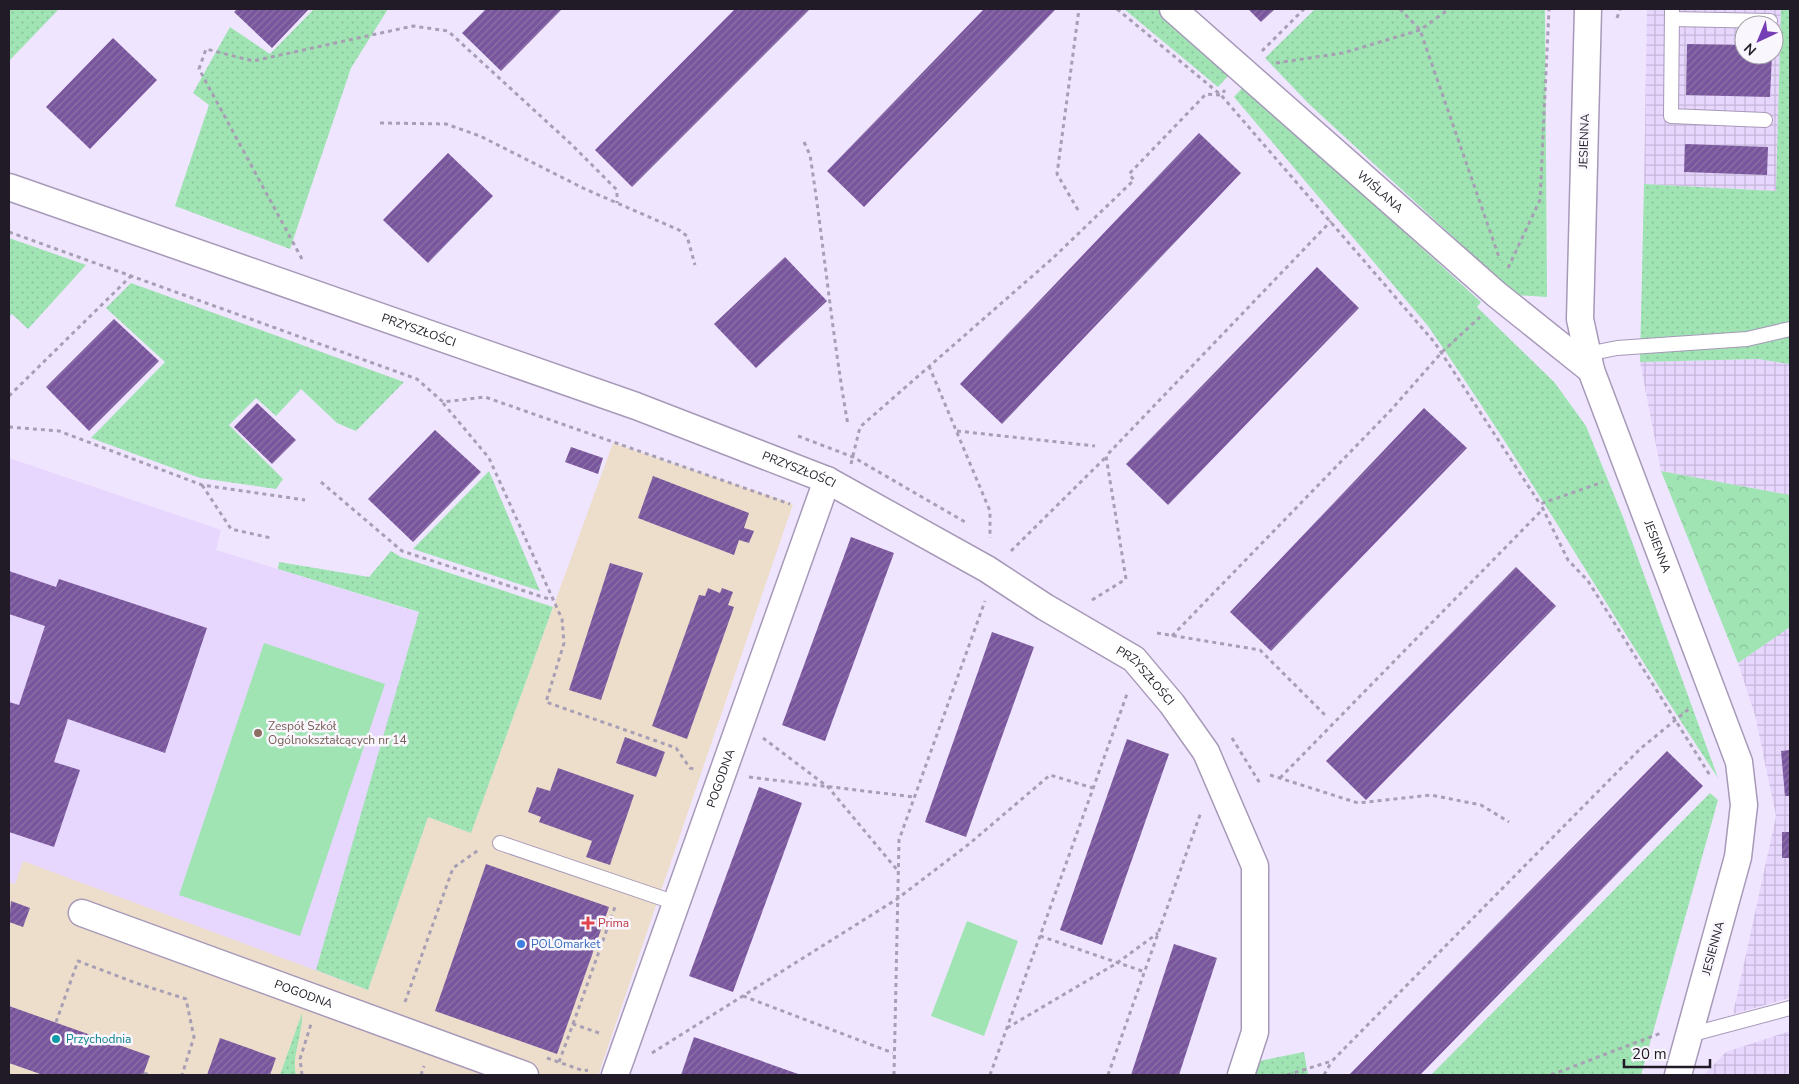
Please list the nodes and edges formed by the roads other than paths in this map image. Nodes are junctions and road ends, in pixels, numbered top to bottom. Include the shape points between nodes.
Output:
1 (1173, 9) edge
2 (1588, 9) edge
3 (1672, 14) edge
4 (1734, 18) edge
5 (1765, 120) dead end
6 (9, 187) edge
7 (1790, 329) edge
8 (1589, 362) junction
9 (827, 480) junction
10 (500, 843) road end
11 (676, 903) junction
12 (82, 913) dead end
13 (1790, 1008) edge
14 (1680, 1032) junction
15 (533, 1066) edge
16 (604, 1072) edge
17 (1241, 1075) edge
18 (1678, 1075) edge

1 - 8 street, WIŚLANA via 1249,64 1496,294
2 - 8 street, JESIENNA via 1580,310
3 - 4 lane
3 - 5 lane via 1671,116
6 - 9 street, PRZYSZŁOŚCI via 636,406
7 - 8 lane via 1747,339 1616,348
8 - 14 street, JESIENNA via 1739,762 1744,805 1738,857
9 - 11 street, POGODNA via 733,777
9 - 17 street, PRZYSZŁOŚCI via 988,570 1134,659 1206,752 1254,866 1256,1032
10 - 11 lane
11 - 16 street, POGODNA
12 - 15 street, POGODNA via 320,1000
13 - 14 lane
14 - 18 street, JESIENNA

